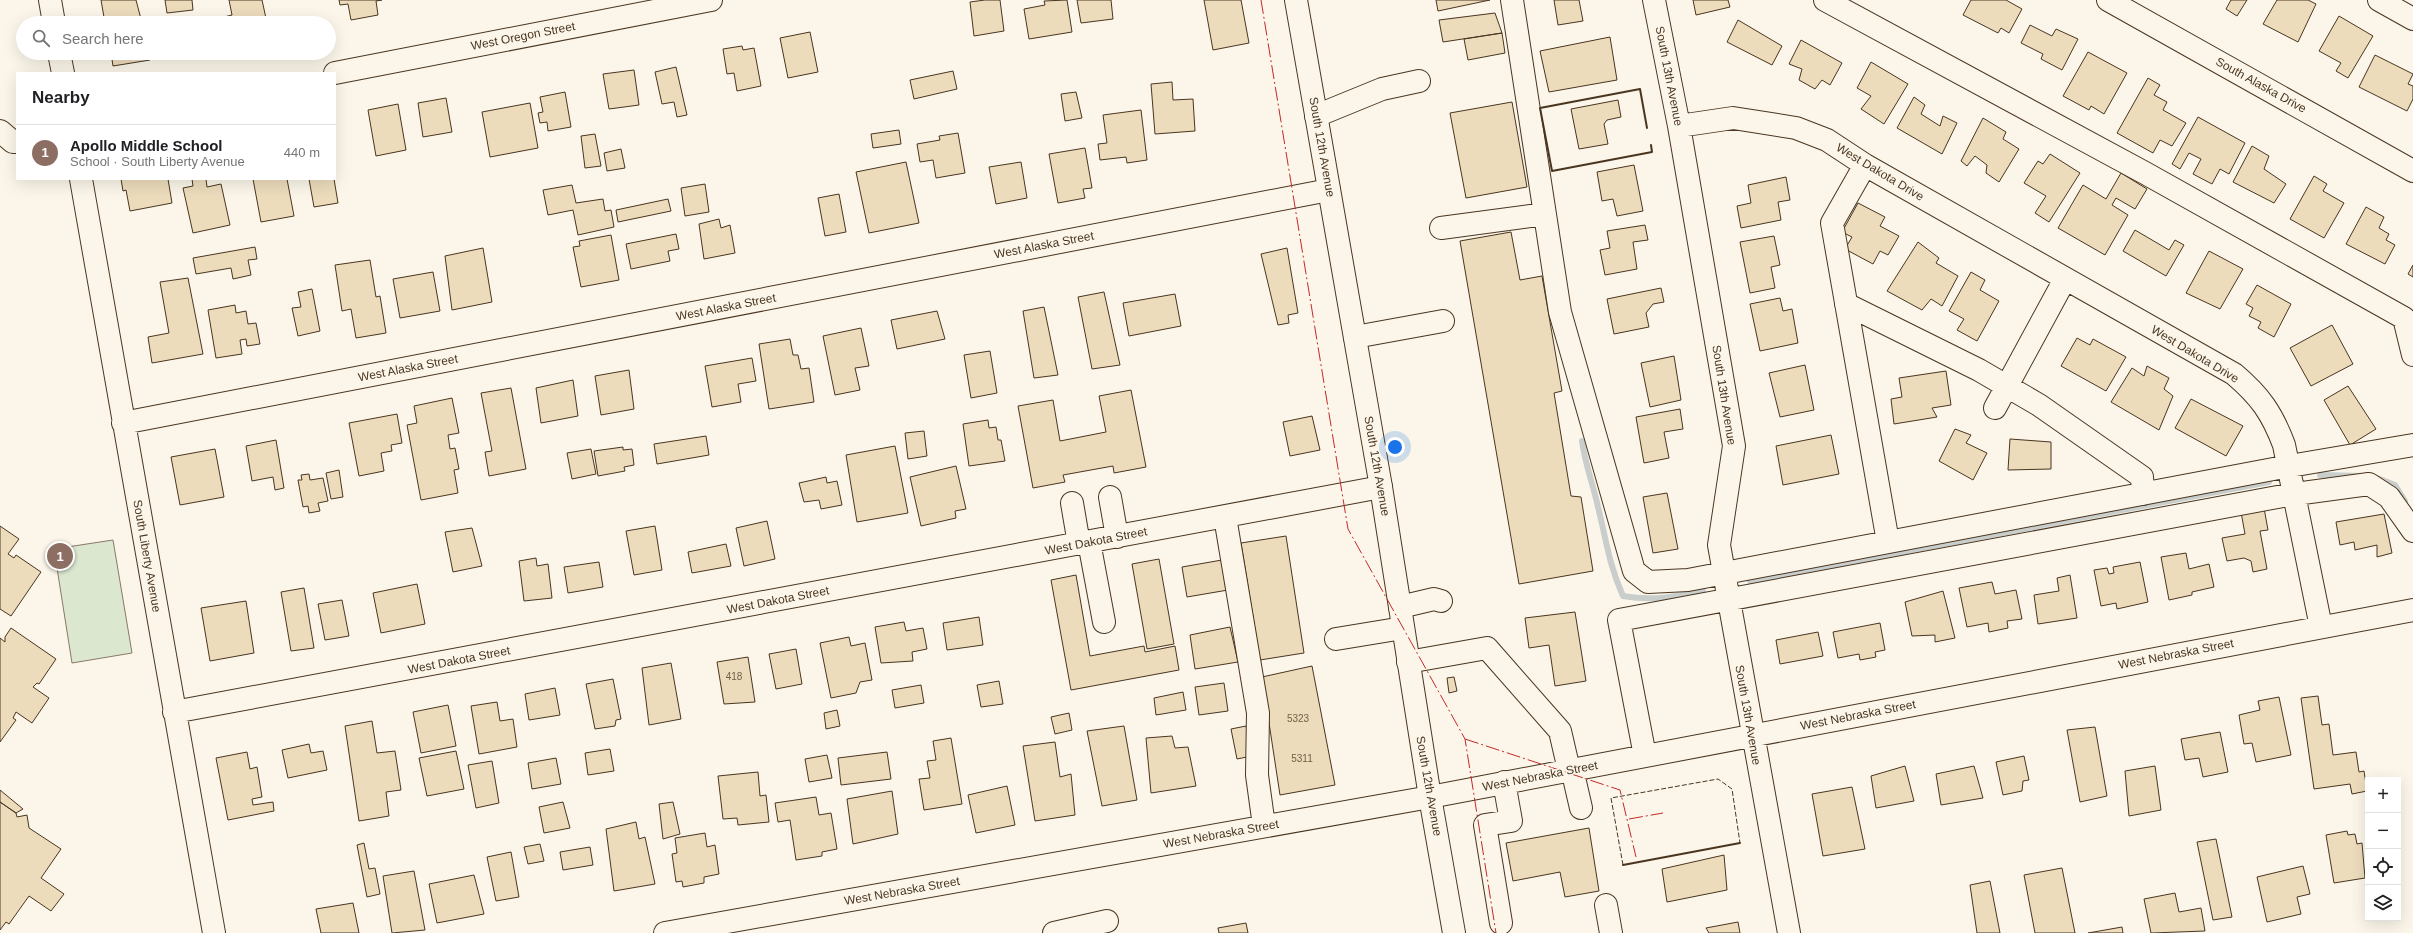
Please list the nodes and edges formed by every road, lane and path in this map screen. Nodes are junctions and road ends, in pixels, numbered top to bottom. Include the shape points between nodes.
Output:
1 (50, 0) edge
2 (711, 0) edge
3 (1296, 0) edge
4 (1512, 0) edge
5 (1654, 0) edge
6 (1825, 0) edge
7 (2108, 0) edge
8 (2379, 0) edge
9 (53, 16) edge
10 (2413, 19) edge
11 (60, 60) edge
12 (62, 72) edge
13 (336, 73) edge
14 (1419, 81) dead end
15 (1316, 116) junction
16 (1679, 126) junction
17 (0, 131) edge
18 (16, 142) edge
19 (1865, 165) junction
20 (2413, 171) edge
21 (81, 180) edge
22 (1329, 190) junction
23 (1545, 214) junction
24 (1441, 228) dead end
25 (2065, 279) junction
26 (1846, 304) junction
27 (1443, 321) dead end
28 (1355, 337) junction
29 (2413, 355) edge
30 (2007, 387) junction
31 (1995, 408) dead end
32 (123, 423) junction
33 (2413, 445) edge
34 (2290, 466) junction
35 (1381, 487) junction
36 (2143, 494) junction
37 (2296, 494) junction
38 (1110, 497) dead end
39 (1072, 503) dead end
40 (1225, 516) junction
41 (2413, 532) edge
42 (1117, 537) junction
43 (1888, 542) junction
44 (1084, 543) junction
45 (1722, 573) junction
46 (1727, 599) junction
47 (1441, 601) dead end
48 (1400, 607) junction
49 (2413, 610) edge
50 (1104, 622) dead end
51 (2321, 627) junction
52 (1403, 628) junction
53 (1336, 639) dead end
54 (1408, 662) junction
55 (174, 712) junction
56 (1752, 735) junction
57 (1645, 756) junction
58 (1571, 770) junction
59 (1504, 782) junction
60 (1430, 797) junction
61 (1581, 808) dead end
62 (1264, 826) junction
63 (1606, 905) dead end
64 (1107, 921) dead end
65 (1501, 923) dead end
66 (214, 933) edge
67 (665, 933) edge
68 (1054, 933) edge
69 (1454, 933) edge
70 (1611, 933) edge
71 (1788, 933) edge

1 - 9 street
2 - 13 street, West Oregon Street
3 - 15 street, South 12th Avenue
4 - 23 street
5 - 16 street, South 13th Avenue
6 - 29 street via 2138,169 2404,318
7 - 20 street, South Alaska Drive
8 - 10 street
11 - 12 street
14 - 15 street via 1382,89
15 - 22 street, South 12th Avenue
16 - 19 street, West Dakota Drive via 1733,118 1796,128 1827,140
16 - 45 street, South 13th Avenue via 1734,446 1719,545
17 - 18 street
19 - 25 street, West Dakota Drive
19 - 26 street via 1832,223
21 - 32 street, South Liberty Avenue
22 - 28 street, South 12th Avenue
22 - 32 street, West Alaska Street
23 - 24 street
23 - 45 street via 1560,312 1634,571 1648,582 1688,580
25 - 30 street
25 - 34 street, West Dakota Drive via 2234,374 2266,405 2276,424
26 - 30 street
26 - 43 street
27 - 28 street
28 - 35 street, South 12th Avenue
30 - 31 street
30 - 36 street via 2039,404 2142,477
32 - 55 street, South Liberty Avenue
33 - 34 street
34 - 36 street
34 - 37 street, West Dakota Drive
35 - 40 street, West Dakota Street
35 - 48 street, South 12th Avenue
36 - 43 street
37 - 41 street via 2369,484 2389,497
37 - 46 street
37 - 51 street, West Dakota Drive
38 - 42 street
39 - 44 street
40 - 42 street, West Dakota Street
40 - 62 street via 1258,713 1257,775
42 - 44 street, West Dakota Street
43 - 45 street
44 - 50 street
44 - 55 street, West Dakota Street
45 - 46 street, South 13th Avenue
46 - 56 street, South 13th Avenue
46 - 57 street via 1619,620
47 - 48 street via 1434,599
48 - 52 street, South 12th Avenue
49 - 51 street, West Nebraska Street
51 - 56 street, West Nebraska Street
52 - 53 street
52 - 54 street, South 12th Avenue
54 - 58 street via 1487,648 1560,731
54 - 60 street, South 12th Avenue
55 - 66 street, South Liberty Avenue
56 - 57 street, West Nebraska Street
56 - 71 street, South 13th Avenue
57 - 58 street, West Nebraska Street
58 - 59 street, West Nebraska Street
58 - 61 street
59 - 60 street, West Nebraska Street
59 - 65 street via 1511,821 1485,825
60 - 62 street, West Nebraska Street
60 - 69 street, South 12th Avenue
62 - 67 street, West Nebraska Street
63 - 70 street
64 - 68 street

